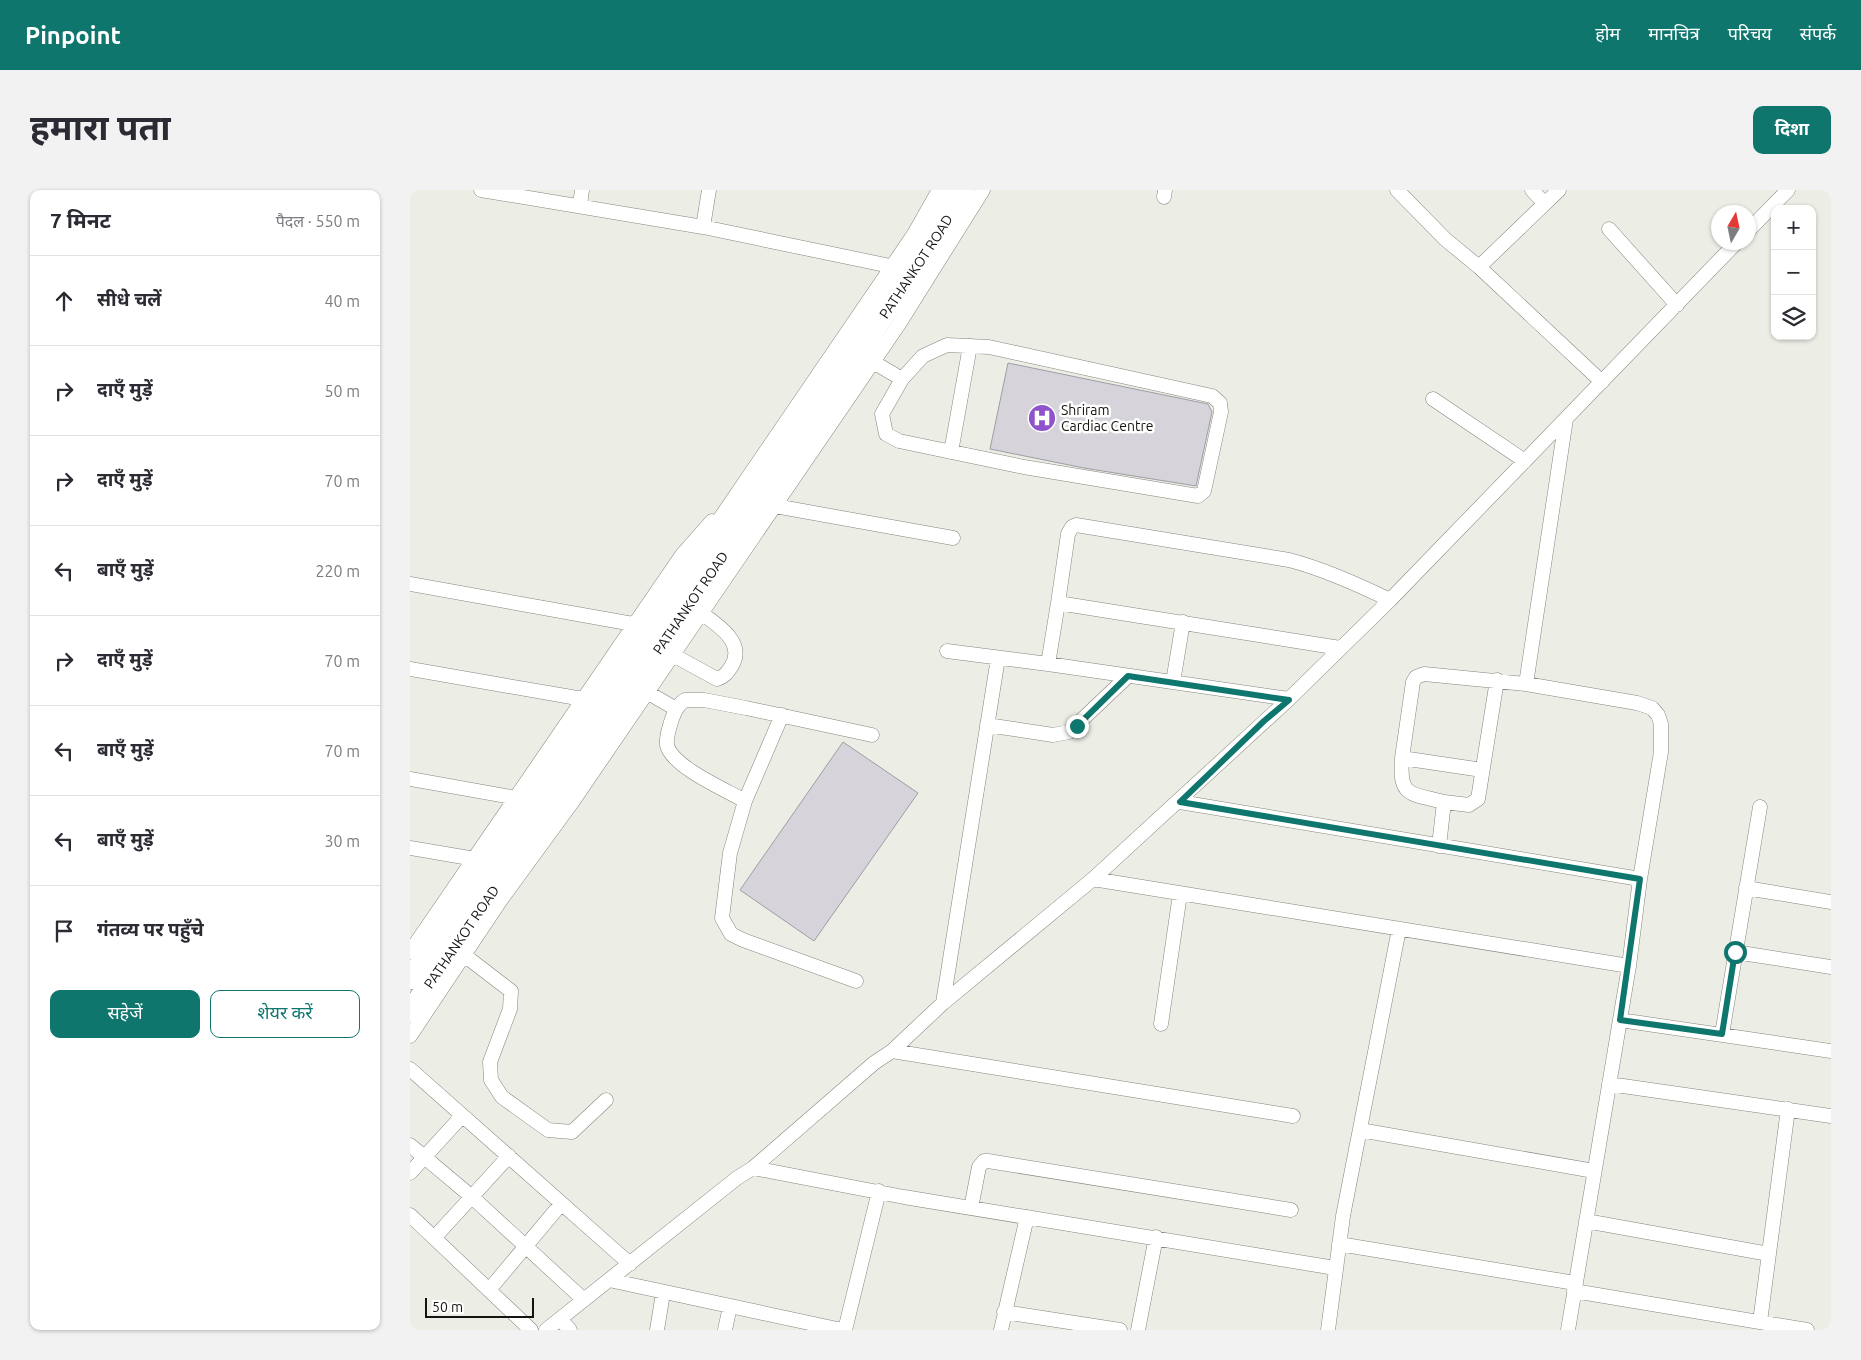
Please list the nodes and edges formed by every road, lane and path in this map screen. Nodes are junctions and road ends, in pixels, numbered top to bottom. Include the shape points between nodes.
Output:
1 (481, 190) edge
2 (582, 190) edge
3 (709, 190) edge
4 (943, 190) edge
5 (964, 190) edge
6 (983, 190) edge
7 (1397, 190) edge
8 (1532, 190) edge
9 (1559, 190) edge
10 (1788, 190) edge
11 (504, 192) edge
12 (1544, 204) junction
13 (580, 205) junction
14 (1756, 223) edge
15 (703, 227) junction
16 (1609, 229) dead end
17 (1730, 250) edge
18 (895, 267) junction
19 (1479, 267) junction
20 (1677, 305) junction
21 (970, 346) junction
22 (873, 362) junction
23 (902, 379) junction
24 (1602, 382) junction
25 (1433, 399) dead end
26 (1566, 419) junction
27 (951, 452) junction
28 (1525, 461) junction
29 (749, 482) junction
30 (775, 506) junction
31 (952, 538) dead end
32 (410, 584) edge
33 (1390, 600) junction
34 (1058, 602) junction
35 (695, 610) junction
36 (1183, 622) junction
37 (633, 624) junction
38 (1340, 648) junction
39 (947, 651) dead end
40 (673, 656) junction
41 (998, 658) junction
42 (1048, 664) junction
43 (410, 669) edge
44 (1128, 676) junction
45 (1497, 680) junction
46 (1173, 682) junction
47 (1526, 684) junction
48 (641, 688) junction
49 (583, 699) junction
50 (1289, 700) junction
51 (676, 709) junction
52 (782, 715) junction
53 (987, 725) junction
54 (872, 735) dead end
55 (1402, 758) junction
56 (1482, 770) junction
57 (410, 779) edge
58 (517, 798) junction
59 (745, 801) junction
60 (1180, 802) junction
61 (1444, 802) junction
62 (1760, 807) dead end
63 (1439, 846) junction
64 (410, 848) edge
65 (475, 859) junction
66 (1640, 879) junction
67 (1093, 880) junction
68 (1746, 888) junction
69 (1180, 894) junction
70 (1831, 902) edge
71 (1399, 929) junction
72 (410, 952) edge
73 (1735, 952) junction
74 (464, 955) junction
75 (1629, 966) junction
76 (1831, 967) edge
77 (410, 980) edge
78 (856, 981) dead end
79 (943, 1003) junction
80 (410, 1012) edge
81 (1620, 1020) junction
82 (1161, 1024) dead end
83 (1722, 1034) junction
84 (410, 1036) edge
85 (892, 1051) junction
86 (1831, 1051) edge
87 (410, 1069) edge
88 (1609, 1084) junction
89 (606, 1100) dead end
90 (1788, 1109) junction
91 (462, 1116) junction
92 (1293, 1116) dead end
93 (1831, 1116) edge
94 (1360, 1130) junction
95 (410, 1145) edge
96 (509, 1156) junction
97 (424, 1157) junction
98 (753, 1168) junction
99 (1594, 1171) junction
100 (410, 1173) edge
101 (879, 1191) junction
102 (472, 1196) junction
103 (561, 1204) junction
104 (972, 1208) junction
105 (1291, 1210) dead end
106 (410, 1215) edge
107 (1027, 1217) junction
108 (1586, 1221) junction
109 (1156, 1237) junction
110 (434, 1238) junction
111 (1339, 1244) junction
112 (526, 1246) junction
113 (1769, 1254) junction
114 (630, 1264) junction
115 (1335, 1268) junction
116 (608, 1280) junction
117 (1575, 1287) junction
118 (489, 1290) junction
119 (664, 1294) junction
120 (584, 1300) junction
121 (730, 1306) junction
122 (1004, 1312) junction
123 (560, 1319) junction
124 (1760, 1322) junction
125 (786, 1324) edge
126 (531, 1330) edge
127 (546, 1330) edge
128 (570, 1330) edge
129 (657, 1330) edge
130 (724, 1330) edge
131 (844, 1330) edge
132 (1001, 1330) edge
133 (1120, 1330) edge
134 (1138, 1330) edge
135 (1328, 1330) edge
136 (1568, 1330) edge
137 (1807, 1330) edge

1 - 11 street
2 - 13 street
3 - 15 street
4 - 18 highway
5 - 35 highway, PATHANKOT ROAD
6 - 22 street
7 - 19 street via 1445,239
8 - 12 street
9 - 12 street
10 - 14 street
11 - 13 street
12 - 19 street
13 - 15 street
15 - 18 street
16 - 20 street
17 - 20 street
18 - 29 highway
19 - 24 street
20 - 24 street
21 - 23 street via 947,346 923,356
21 - 27 street
21 - 27 street via 989,347 1212,396 1220,403 1221,412 1204,491 1198,496
22 - 23 street
22 - 30 street
23 - 27 street via 882,414 886,434 899,441
24 - 26 street
25 - 28 street
26 - 28 street
26 - 47 street
28 - 33 street
29 - 37 street via 682,555
29 - 77 highway
30 - 31 street
30 - 35 street
32 - 37 street
33 - 34 street via 1352,582 1289,560 1076,525 1068,534
33 - 38 street
34 - 36 street
34 - 42 street
35 - 40 street
35 - 40 street via 729,637 737,654 726,674 712,678
35 - 48 highway, PATHANKOT ROAD
36 - 38 street
36 - 46 street
37 - 49 street
38 - 50 street
39 - 41 street
40 - 48 street
41 - 42 street
41 - 53 street
42 - 44 street
43 - 49 street
44 - 46 street
44 - 53 street via 1068,732 1052,734
45 - 47 street
45 - 55 street via 1424,674 1416,677
45 - 56 street
46 - 50 street
47 - 66 street via 1638,703 1652,708 1658,715 1661,752
48 - 51 street
48 - 74 street
48 - 80 highway, PATHANKOT ROAD
49 - 58 street
50 - 60 street
51 - 52 street via 692,699
51 - 59 street via 668,733 667,744 671,753 680,763
52 - 54 street
52 - 59 street
53 - 79 street
55 - 56 street
55 - 61 street via 1400,778 1405,788
56 - 61 street via 1478,799 1474,803
57 - 58 street
58 - 65 street
59 - 78 street via 730,853 723,897 722,918 726,928 749,943
60 - 63 street
60 - 67 street
61 - 63 street
62 - 68 street
63 - 66 street
64 - 65 street
65 - 72 street
66 - 75 street
67 - 69 street
67 - 79 street
68 - 70 street
68 - 73 street
69 - 71 street
69 - 82 street
71 - 75 street
71 - 94 street
73 - 76 street
73 - 83 street
74 - 84 street
74 - 89 street via 511,991 510,1009 490,1062 491,1080 502,1096 548,1130 572,1132
75 - 81 street
79 - 85 street
81 - 83 street
81 - 88 street
83 - 86 street
85 - 92 street
85 - 98 street
87 - 91 street
88 - 90 street
88 - 99 street
90 - 93 street
90 - 113 street
91 - 96 street
91 - 97 street
94 - 99 street
94 - 111 street
95 - 97 street
96 - 102 street
96 - 103 street
97 - 100 street
97 - 102 street
98 - 101 street
98 - 114 street
99 - 108 street
101 - 104 street
101 - 131 street
102 - 110 street
102 - 112 street
103 - 112 street
103 - 114 street
104 - 105 street via 979,1167 988,1161
104 - 107 street
106 - 110 street
107 - 109 street
107 - 122 street
108 - 113 street
108 - 117 street
109 - 115 street
109 - 134 street
110 - 118 street
111 - 115 street
111 - 117 street
112 - 118 street
112 - 120 street
113 - 124 street
114 - 116 street
115 - 135 street
116 - 119 street
116 - 120 street
117 - 124 street
117 - 136 street
118 - 126 street
119 - 121 street
119 - 129 street
120 - 123 street
121 - 125 street
121 - 130 street
122 - 132 street
122 - 133 street
123 - 127 street
123 - 128 street
124 - 137 street
125 - 131 street

